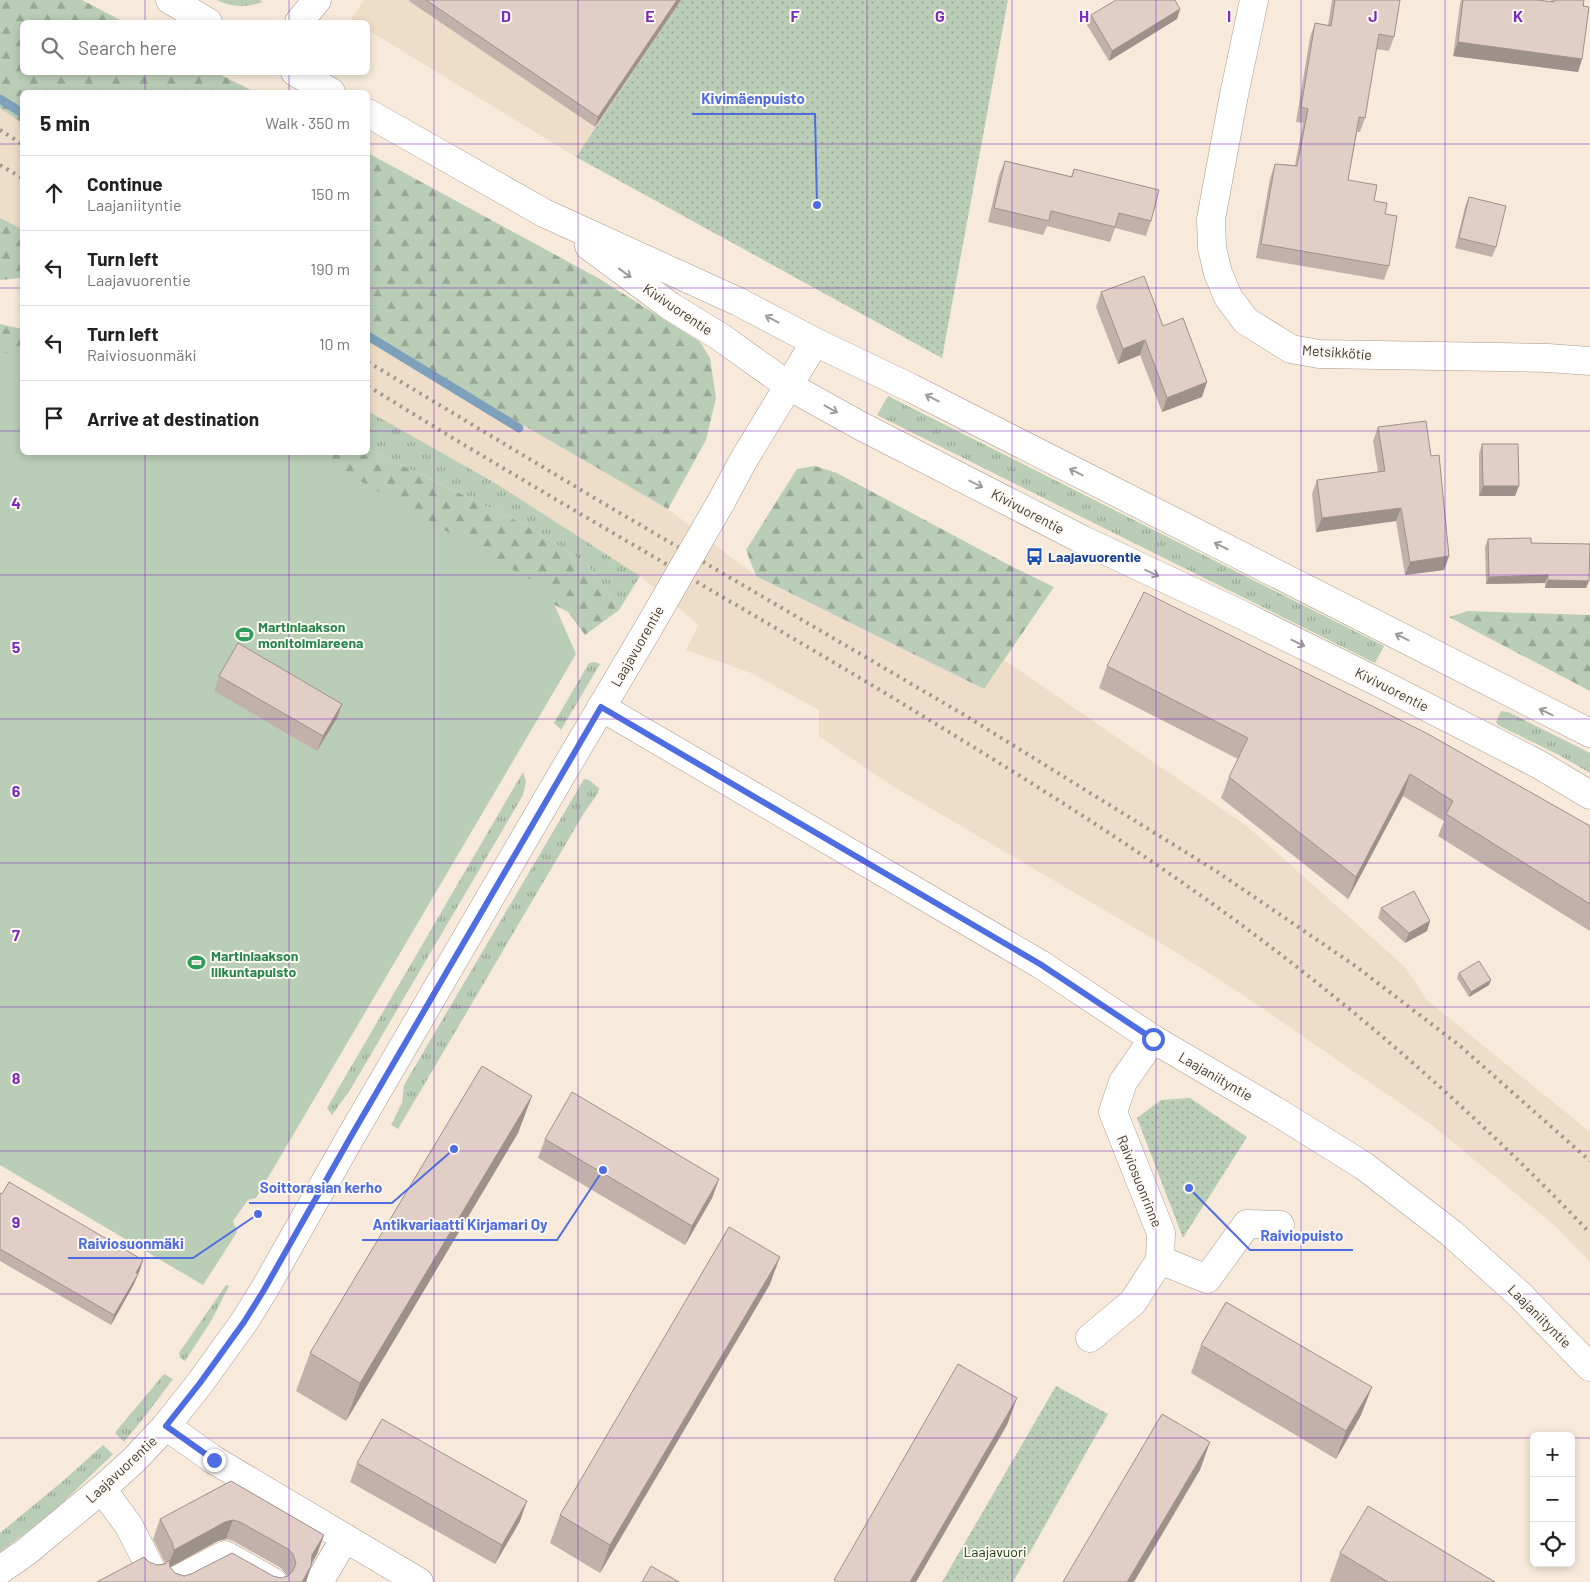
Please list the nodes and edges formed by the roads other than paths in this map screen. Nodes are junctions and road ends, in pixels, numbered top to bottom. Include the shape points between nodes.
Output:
1 (170, 0) edge
2 (316, 0) edge
3 (1254, 0) edge
4 (205, 20) edge
5 (301, 20) edge
6 (300, 75) edge
7 (326, 90) edge
8 (370, 114) edge
9 (544, 213) junction
10 (815, 342) junction
11 (1590, 361) edge
12 (788, 386) junction
13 (601, 707) junction
14 (1590, 733) edge
15 (1590, 795) edge
16 (1153, 1039) junction
17 (1280, 1225) dead end
18 (1160, 1260) junction
19 (1090, 1338) dead end
20 (1590, 1367) edge
21 (166, 1426) junction
22 (102, 1490) junction
23 (345, 1538) junction
24 (151, 1569) edge
25 (0, 1570) edge
26 (178, 1580) edge
27 (273, 1582) edge
28 (319, 1582) edge
29 (419, 1582) edge

1 - 4 street
2 - 5 street
3 - 11 street, Metsikkötie via 1211,219 1212,248 1218,273 1228,297 1246,321 1291,349 1319,354
6 - 7 street
8 - 9 street, Kivivuorentie
10 -> 9 street, Kivivuorentie via 739,302
9 -> 12 street, Kivivuorentie via 670,306 719,336
10 - 12 street, Laajavuorentie
14 -> 10 street, Kivivuorentie
12 - 13 street, Laajavuorentie, bridge
12 -> 15 street, Kivivuorentie via 1083,540 1449,718
13 - 16 street, Laajaniityntie via 1032,959
13 - 21 street, Laajavuorentie via 264,1290 211,1368
16 - 18 street, Raiviosuonrinne via 1122,1082 1113,1112 1161,1234
16 - 20 street, Laajaniityntie via 1364,1166 1520,1295
17 - 18 street via 1246,1224 1207,1279
18 - 19 street via 1133,1302
21 - 22 street, Laajavuorentie
21 - 23 street via 214,1460
22 - 24 street via 129,1526
22 - 25 street, Laajavuorentie
23 - 28 street
23 - 29 street
26 - 27 street via 225,1555

